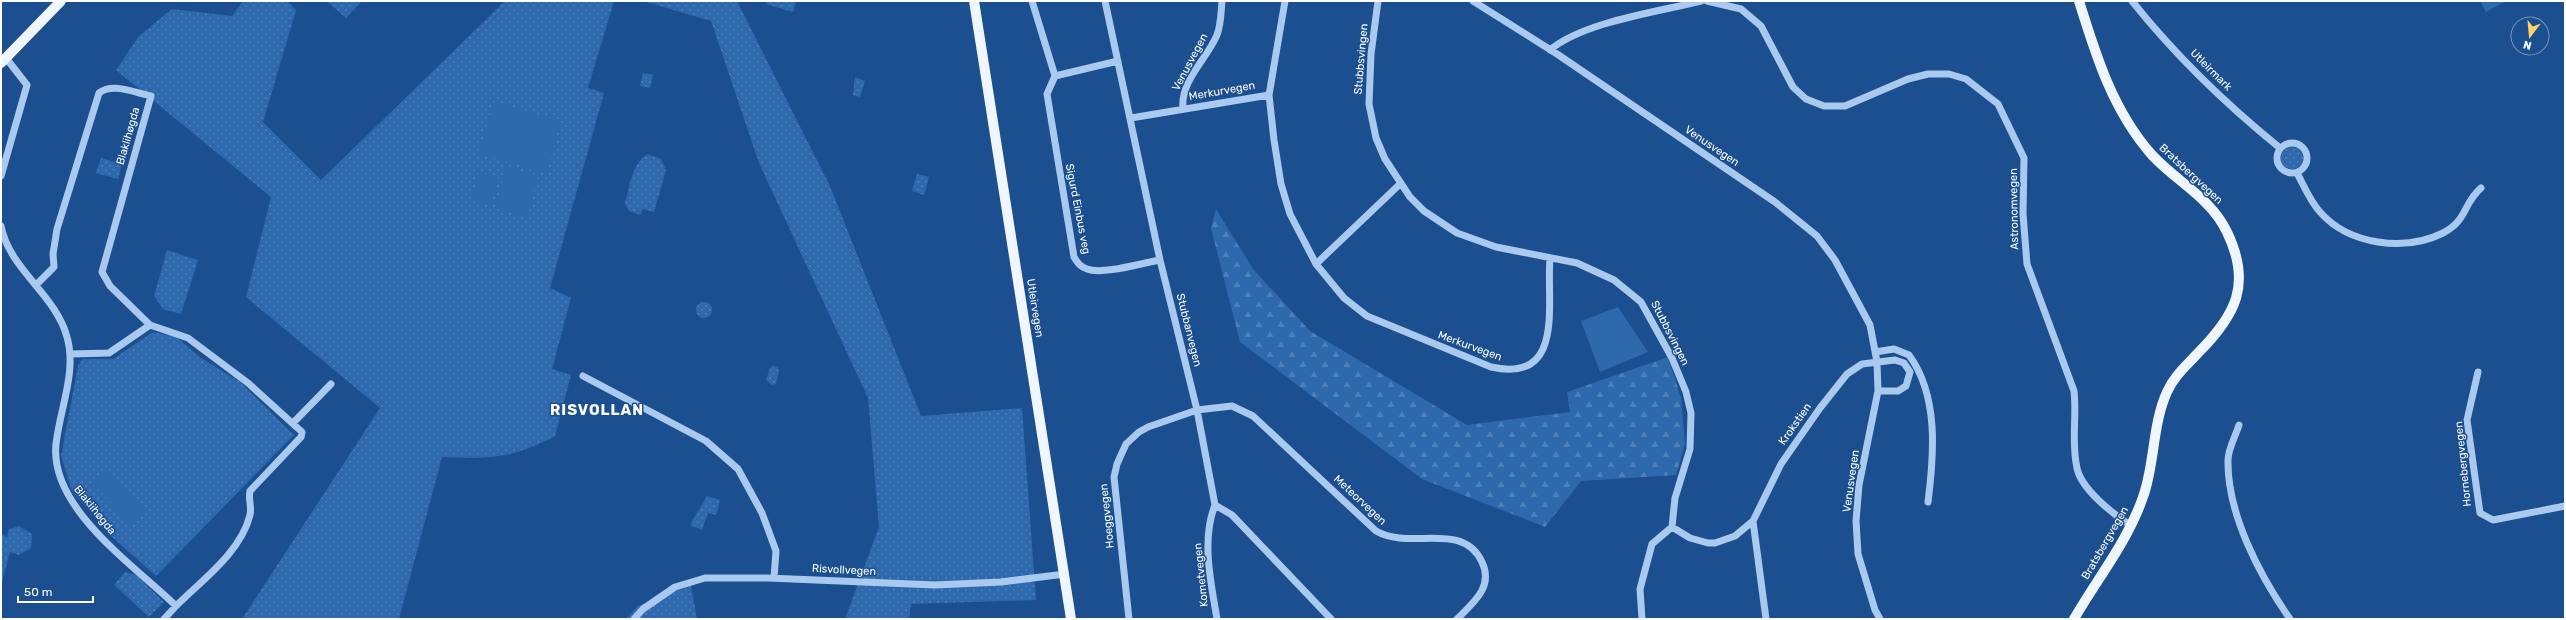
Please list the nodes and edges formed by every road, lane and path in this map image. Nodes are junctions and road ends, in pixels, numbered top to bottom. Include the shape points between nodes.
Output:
1 (61, 1) edge
2 (974, 1) edge
3 (1032, 1) edge
4 (1105, 1) edge
5 (1222, 1) edge
6 (1285, 1) edge
7 (1378, 1) edge
8 (1473, 1) edge
9 (1701, 1) edge
10 (1707, 1) edge
11 (2079, 1) edge
12 (2132, 1) edge
13 (1550, 50) junction
14 (4, 60) edge
15 (1118, 61) junction
16 (1055, 76) junction
17 (1269, 94) junction
18 (1183, 109) junction
19 (1131, 118) junction
20 (2280, 148) junction
21 (2297, 173) junction
22 (1, 176) edge
23 (1400, 184) junction
24 (2481, 188) dead end
25 (1, 226) edge
26 (1550, 258) junction
27 (1160, 260) junction
28 (1316, 264) junction
29 (36, 285) junction
30 (150, 325) junction
31 (1876, 352) junction
32 (71, 354) junction
33 (1877, 362) junction
34 (2478, 372) dead end
35 (583, 376) dead end
36 (331, 384) dead end
37 (1878, 391) junction
38 (1197, 410) junction
39 (294, 423) junction
40 (2239, 425) dead end
41 (1928, 502) dead end
42 (1215, 505) junction
43 (2565, 506) edge
44 (1752, 521) junction
45 (2130, 526) junction
46 (1672, 527) junction
47 (1065, 574) junction
48 (774, 578) junction
49 (176, 606) junction
50 (164, 619) edge
51 (634, 619) edge
52 (1071, 619) edge
53 (1129, 619) edge
54 (1217, 619) edge
55 (1331, 619) edge
56 (1457, 619) edge
57 (1642, 619) edge
58 (1766, 619) edge
59 (1880, 619) edge
60 (2074, 619) edge
61 (2290, 619) edge

1 - 14 main road
2 - 47 main road, Utleirvegen
3 - 16 street
4 - 15 street, Stubbanvegen
5 - 18 street, Venusvegen via 1218,34 1187,86 1183,96
6 - 17 street, Merkurvegen
7 - 23 street, Stubbsvingen via 1369,68 1369,104 1376,138
8 - 13 street, Venusvegen
9 - 13 street via 1581,33 1561,41
10 - 45 street, Astronomvegen via 1741,9 1761,26 1793,87 1806,99 1824,106 1845,106 1908,79 1928,74 1949,74 1966,79 1998,104 2024,158 2023,214 2027,264 2074,391 2077,412 2077,468 2085,484 2103,504
11 - 45 main road, Bratsbergvegen via 2104,78 2121,111 2152,155 2214,212 2227,232 2238,269 2237,296 2230,316 2216,335 2181,370 2167,392 2159,418 2146,486
12 - 20 street, Utleirmark via 2150,24 2192,67
13 - 31 street, Venusvegen via 1775,202 1817,236 1835,260 1870,325
14 - 22 street via 27,85
15 - 16 street
15 - 19 street, Stubbanvegen
16 - 27 street, Sigurd Einbus veg via 1047,94 1074,257 1079,265 1087,270
17 - 18 street, Merkurvegen
17 - 28 street, Merkurvegen via 1281,184 1290,214
18 - 19 street, Merkurvegen
19 - 27 street, Stubbanvegen
20 - 21 street via 2277,160 2280,168
20 - 21 street via 2292,142 2304,148 2306,164
21 - 24 street via 2321,212 2335,225 2373,242 2402,243 2443,233 2463,217 2471,196
23 - 26 street, Stubbsvingen via 1424,211 1458,233 1496,247
23 - 28 street
25 - 29 street, Blaklihøgda via 10,250
26 - 28 street, Merkurvegen via 1550,321 1546,344 1534,362 1511,370 1491,367 1367,316 1344,298
26 - 46 street, Stubbsvingen via 1577,263 1614,280 1642,302 1672,358 1686,392 1691,413 1690,448 1675,498
27 - 38 street, Stubbanvegen
29 - 30 street, Blaklihøgda via 54,267 53,254 57,229 99,92 111,87 151,96 102,272 110,286
29 - 32 street, Blaklihøgda via 63,324
30 - 32 street via 109,353
30 - 39 street, Blaklihøgda via 188,338 248,383
31 - 33 street, Venusvegen
31 - 41 street via 1894,349 1909,355 1928,391 1933,456
32 - 49 street, Blaklihøgda via 56,445 56,458 64,489 94,529
33 - 37 street, Venusvegen
33 - 37 street via 1900,361 1908,367 1910,377 1903,389
33 - 44 street, Krokstien via 1856,366 1820,408 1781,464
34 - 43 street, Hornebergvegen via 2467,420 2480,513 2493,520
35 - 48 street via 706,441 738,469 762,513 776,551
36 - 39 street
37 - 59 street, Venusvegen via 1859,485 1856,521 1858,554
38 - 42 street, Stubbanvegen
38 - 53 street, Hoeggvegen via 1139,432 1126,444 1117,464 1114,477
38 - 56 street, Meteorvegen via 1232,406 1253,416 1376,531 1386,537 1407,540 1444,538 1469,546 1480,559 1486,579 1482,593
39 - 49 street via 302,432 301,437 250,491 248,499 251,514 244,534 232,550
40 - 61 street via 2228,459 2236,516 2267,586
42 - 54 street, Kometvegen via 1210,519 1208,544
42 - 55 street via 1232,515
44 - 46 street, Krokstien via 1735,536 1716,543 1690,538
44 - 58 street
45 - 60 main road, Bratsbergvegen
46 - 57 street via 1652,544 1640,589
47 - 48 street, Risvollvegen via 1001,582 935,585
47 - 52 main road, Utleirvegen
48 - 51 street, Risvollvegen via 705,578 675,587 643,609
49 - 50 street

